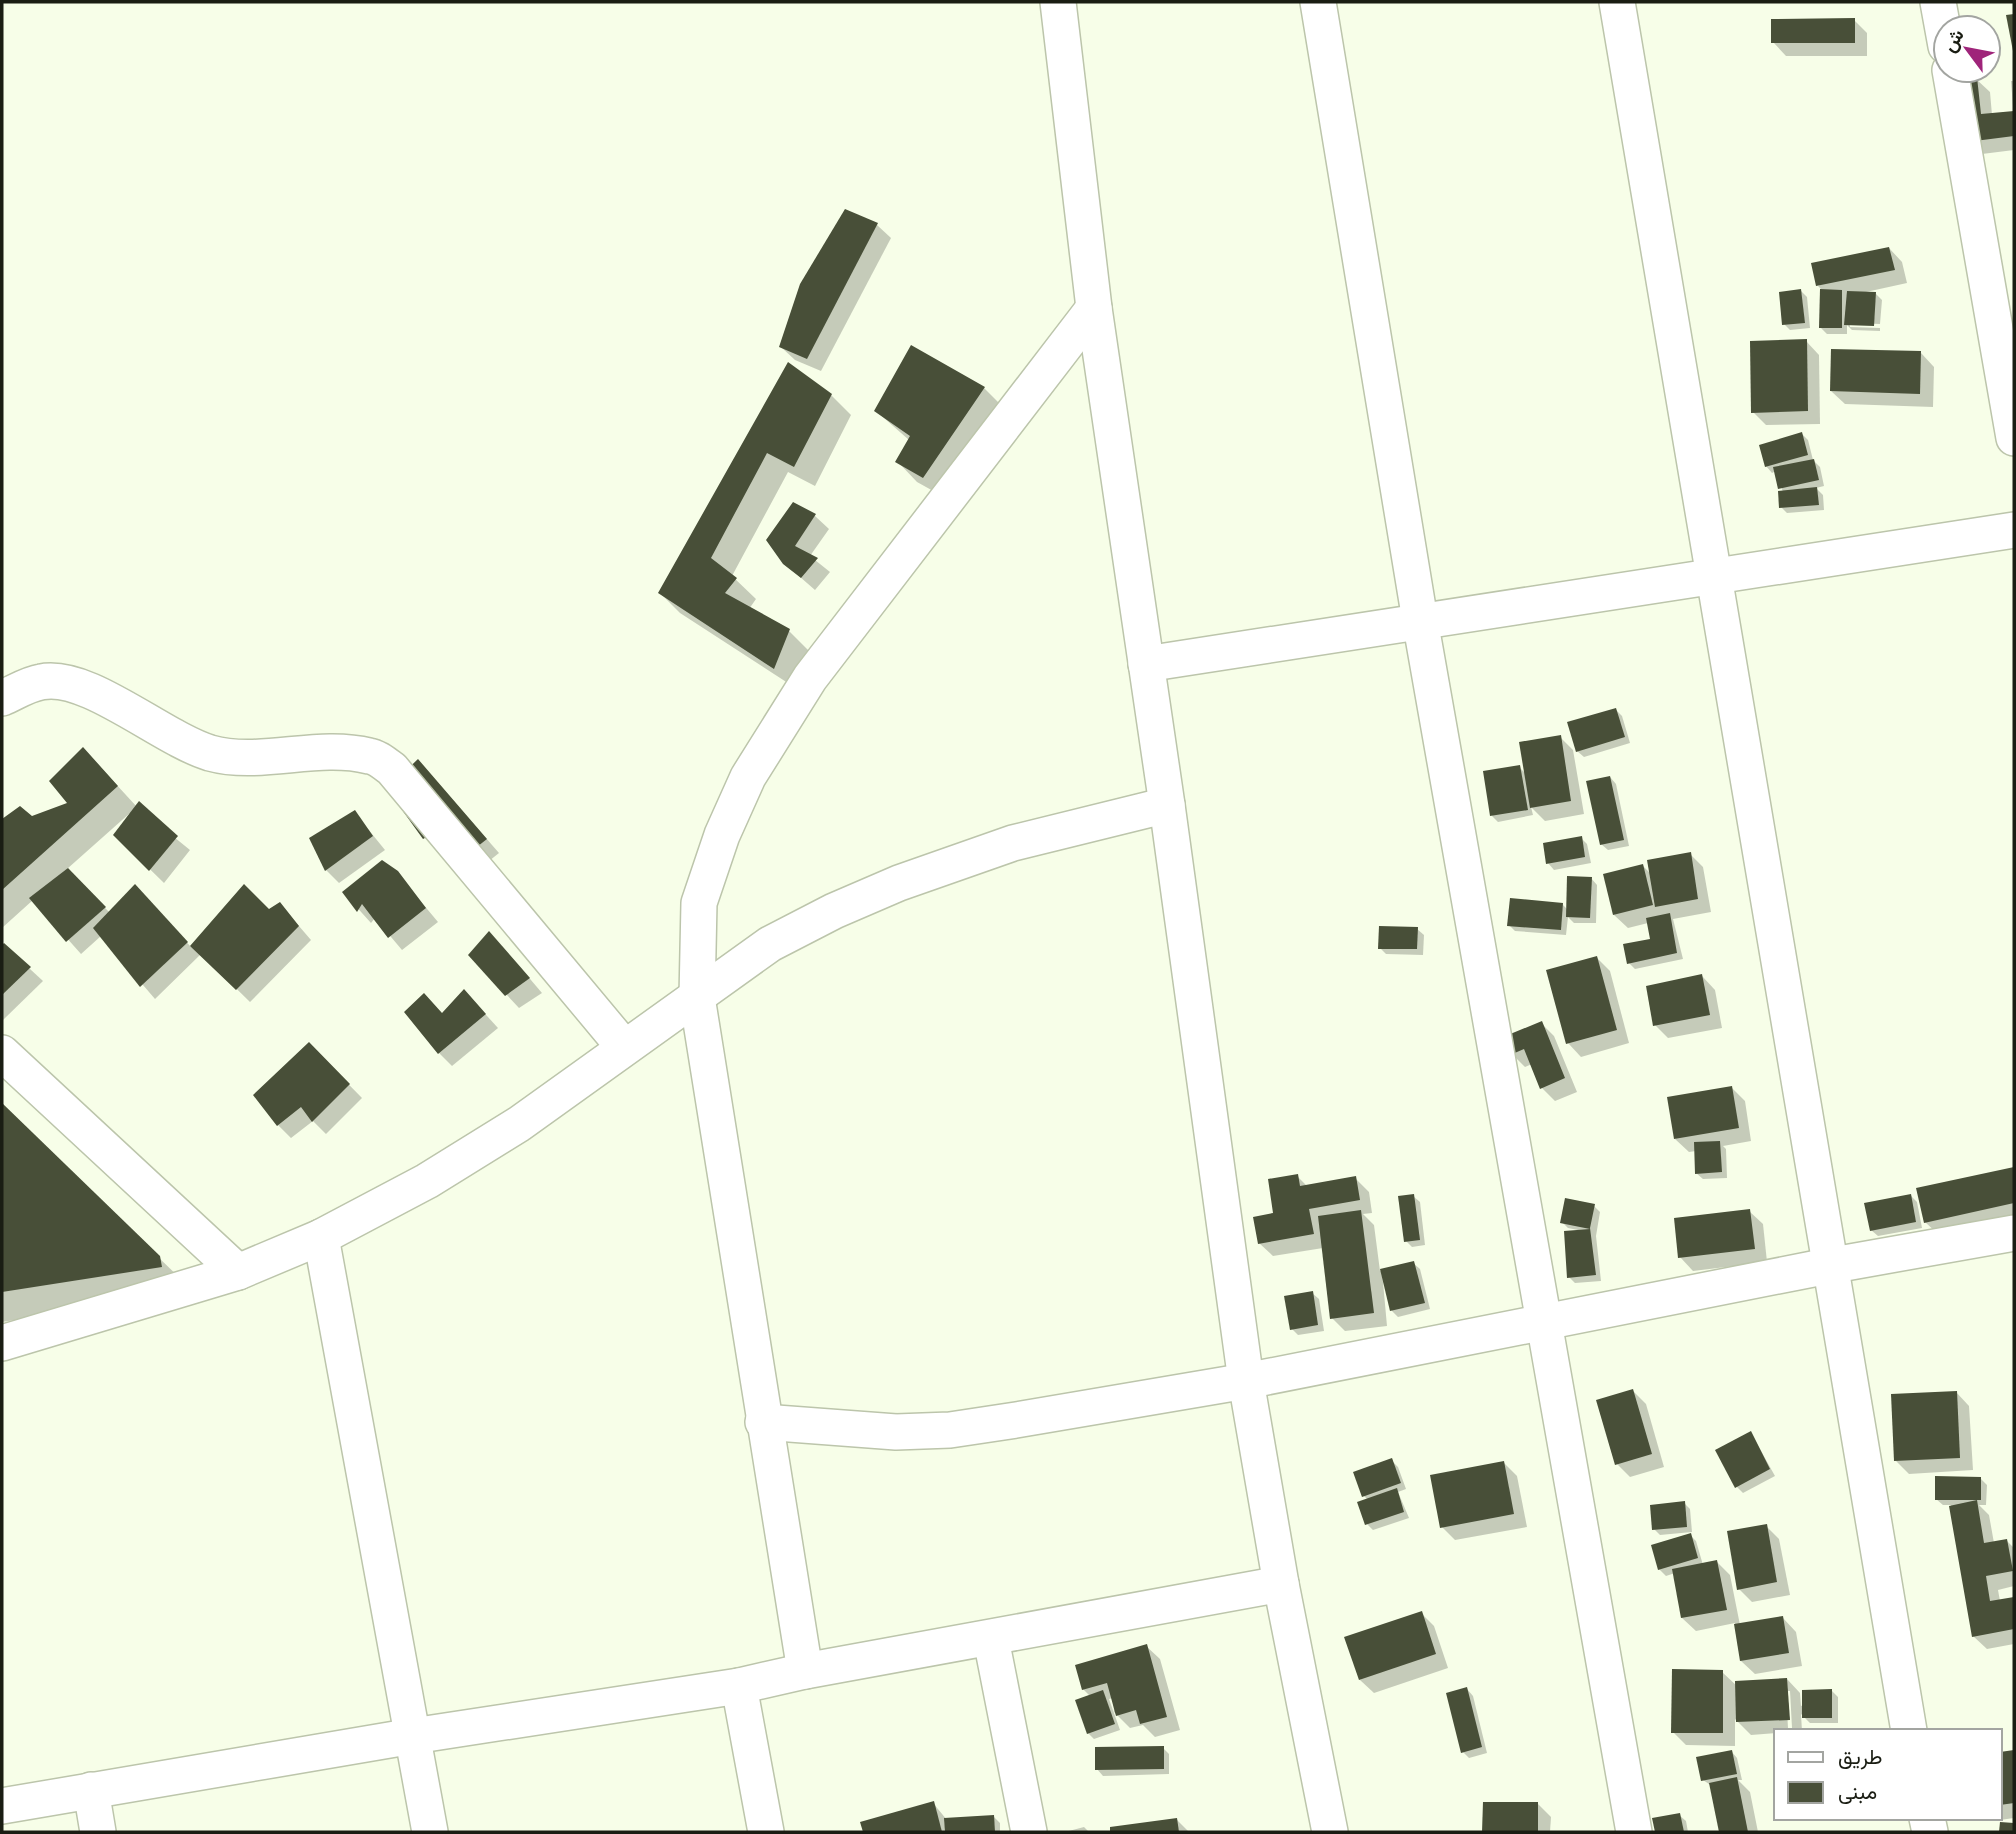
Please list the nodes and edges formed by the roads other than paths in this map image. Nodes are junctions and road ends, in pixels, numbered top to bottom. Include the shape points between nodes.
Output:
1 (1058, 2) edge
2 (1318, 2) edge
3 (1617, 2) edge
4 (1952, 84) edge
5 (1094, 308) junction
6 (2014, 438) edge
7 (2014, 530) edge
8 (1713, 576) junction
9 (1420, 620) junction
10 (1146, 664) junction
11 (2, 698) edge
12 (1167, 805) junction
13 (697, 997) junction
14 (625, 1047) junction
15 (2, 1053) edge
16 (2014, 1234) edge
17 (321, 1237) junction
18 (1828, 1266) junction
19 (238, 1272) junction
20 (1543, 1321) junction
21 (2, 1343) edge
22 (1246, 1381) junction
23 (763, 1422) junction
24 (1281, 1584) junction
25 (991, 1639) junction
26 (805, 1671) junction
27 (739, 1686) junction
28 (1909, 1729) edge
29 (413, 1736) junction
30 (91, 1790) junction
31 (2, 1806) edge
32 (99, 1832) edge
33 (430, 1832) edge
34 (766, 1832) edge
35 (1029, 1832) edge
36 (1330, 1832) edge
37 (1634, 1832) edge

1 - 5 street
2 - 9 street
3 - 8 street
4 - 6 street
5 - 10 street
5 - 13 street via 810,678 748,776 699,903
7 - 8 street
8 - 9 street
8 - 18 street
9 - 10 street
9 - 20 street
10 - 12 street
11 - 14 street via 41,682 63,681 86,688 178,741 212,753 371,756 392,769
12 - 13 street via 1013,843 899,883 770,944
12 - 22 street
13 - 14 street
13 - 23 street
14 - 17 street via 485,1145
15 - 19 street
16 - 18 street
17 - 19 street
17 - 29 street
18 - 20 street
18 - 28 street
19 - 21 street
20 - 22 street
20 - 37 street
22 - 23 street via 950,1430 896,1432
22 - 24 street
23 - 26 street
24 - 25 street
24 - 36 street
25 - 26 street
25 - 35 street
26 - 27 street
27 - 29 street
27 - 34 street
29 - 30 street
29 - 33 street
30 - 31 street
30 - 32 street

